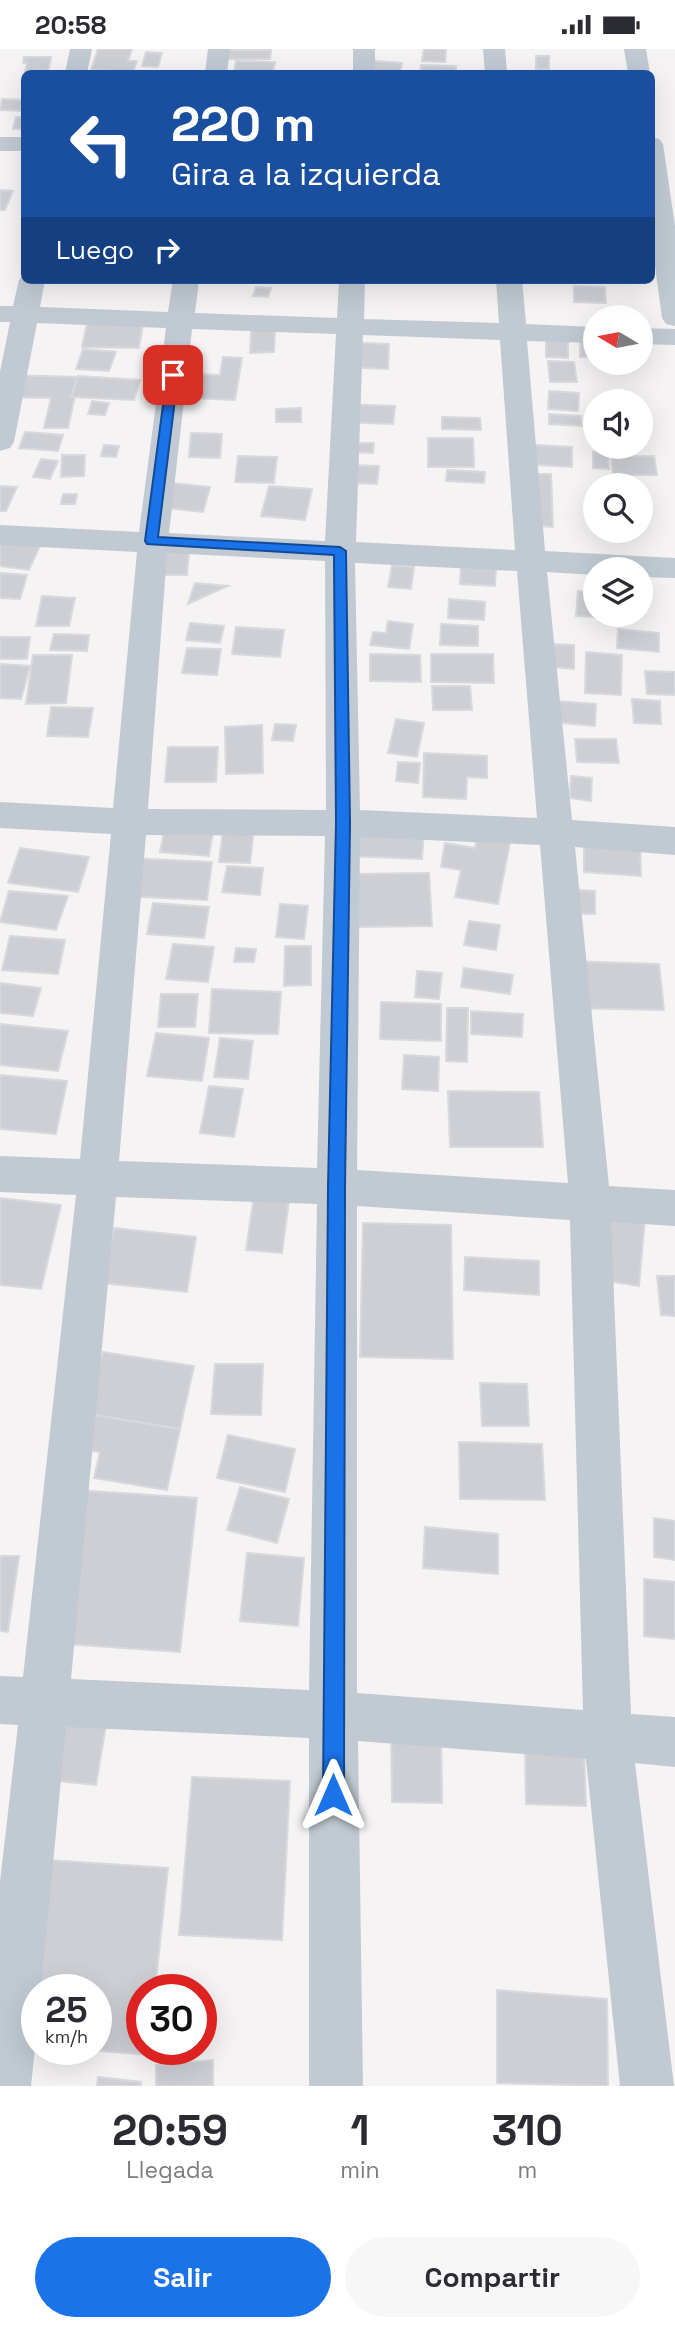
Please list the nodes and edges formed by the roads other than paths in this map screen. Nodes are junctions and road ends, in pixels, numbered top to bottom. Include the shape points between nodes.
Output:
1 (81, 49) edge
2 (219, 49) edge
3 (364, 49) edge
4 (495, 49) edge
5 (635, 49) edge
6 (77, 70) edge
7 (216, 70) edge
8 (363, 70) edge
9 (496, 70) edge
10 (638, 70) edge
11 (0, 144) edge
12 (21, 144) edge
13 (658, 153) edge
14 (30, 284) edge
15 (185, 284) edge
16 (352, 284) edge
17 (509, 284) edge
18 (13, 315) edge
19 (675, 318) edge
20 (180, 320) junction
21 (349, 326) junction
22 (513, 334) junction
23 (583, 335) edge
24 (653, 336) edge
25 (675, 337) edge
26 (0, 442) edge
27 (0, 535) edge
28 (151, 541) junction
29 (340, 551) junction
30 (531, 561) junction
31 (675, 568) edge
32 (0, 815) edge
33 (131, 822) junction
34 (343, 823) junction
35 (556, 832) junction
36 (675, 841) edge
37 (0, 1174) edge
38 (98, 1179) junction
39 (337, 1187) junction
40 (590, 1201) junction
41 (675, 1208) edge
42 (22, 1701) edge
43 (333, 1715) junction
44 (607, 1739) junction
45 (675, 1742) edge
46 (4, 2086) edge
47 (336, 2086) edge
48 (647, 2086) edge

1 - 6 street
2 - 7 street
3 - 8 street
4 - 9 street
5 - 10 street
11 - 12 street
13 - 19 street
14 - 18 street
15 - 20 street
16 - 21 street
17 - 22 street
18 - 20 street
18 - 26 street
20 - 21 street
20 - 28 street
21 - 22 street
21 - 29 street
22 - 23 street
22 - 30 street
24 - 25 street
27 - 28 street
28 - 29 street
28 - 33 street
29 - 30 street
29 - 34 street
30 - 31 street
30 - 35 street
32 - 33 street
33 - 34 street
33 - 38 street
34 - 35 street
34 - 39 street
35 - 36 street
35 - 40 street
37 - 38 street
38 - 39 street
38 - 42 street
39 - 40 street
39 - 43 street
40 - 41 street
40 - 44 street
42 - 43 street
42 - 46 street
43 - 44 street
43 - 47 street
44 - 45 street
44 - 48 street

